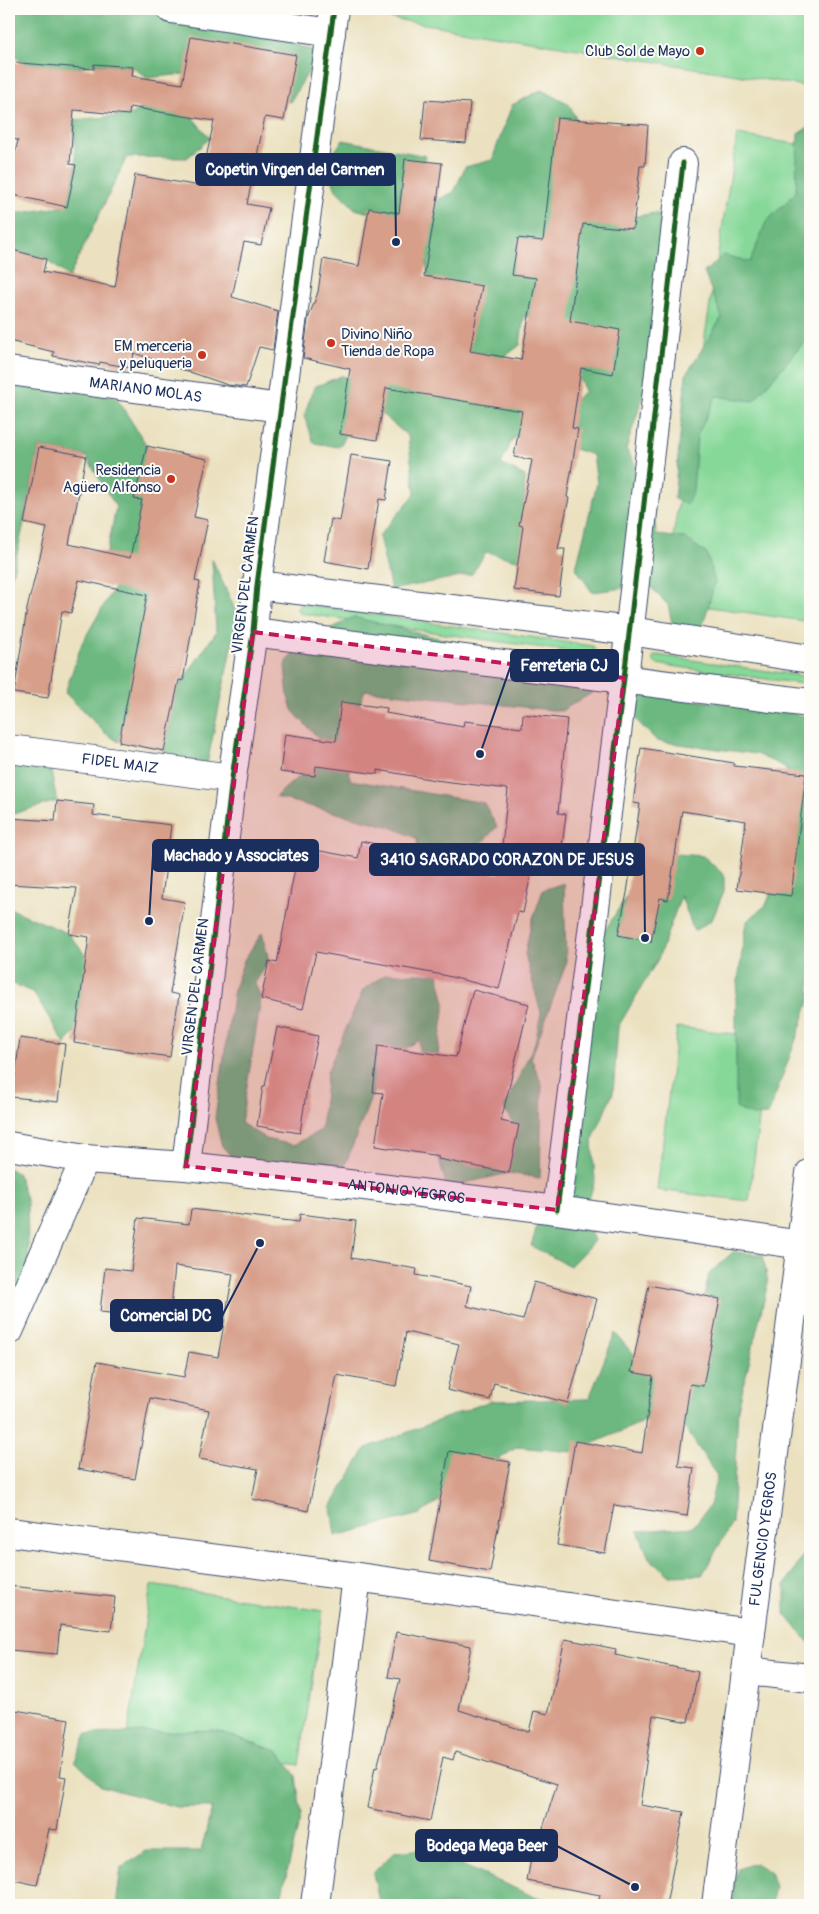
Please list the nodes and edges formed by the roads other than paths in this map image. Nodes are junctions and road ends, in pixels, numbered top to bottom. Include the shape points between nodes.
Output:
1 (171, 9) edge
2 (332, 21) edge
3 (683, 163) dead end
4 (9, 371) edge
5 (281, 408) junction
6 (257, 585) junction
7 (630, 631) junction
8 (253, 632) junction
9 (810, 659) edge
10 (624, 678) junction
11 (810, 703) edge
12 (9, 749) edge
13 (232, 778) junction
14 (9, 1146) edge
15 (85, 1159) junction
16 (186, 1166) junction
17 (810, 1172) edge
18 (557, 1210) junction
19 (802, 1245) junction
20 (9, 1331) edge
21 (9, 1532) edge
22 (357, 1577) junction
23 (751, 1633) junction
24 (747, 1671) junction
25 (810, 1678) edge
26 (315, 1905) edge
27 (716, 1905) edge

1 - 2 street
2 - 5 street, VIRGEN DEL CARMEN
3 - 7 street
4 - 5 street, MARIANO MOLAS
5 - 6 street, VIRGEN DEL CARMEN
6 - 7 street
6 - 8 street, VIRGEN DEL CARMEN
7 - 9 street
7 - 10 street
8 - 10 street
8 - 13 street, VIRGEN DEL CARMEN
10 - 11 street
10 - 18 street
12 - 13 street, FIDEL MAIZ
13 - 16 street, VIRGEN DEL CARMEN
14 - 15 street, ANTONIO YEGROS
15 - 16 street, ANTONIO YEGROS
15 - 20 street
16 - 18 street, ANTONIO YEGROS
17 - 19 street, FULGENCIO YEGROS
18 - 19 street, ANTONIO YEGROS
19 - 23 street, FULGENCIO YEGROS
21 - 22 street
22 - 23 street
22 - 26 street
23 - 24 street, FULGENCIO YEGROS
24 - 25 street
24 - 27 street, FULGENCIO YEGROS

